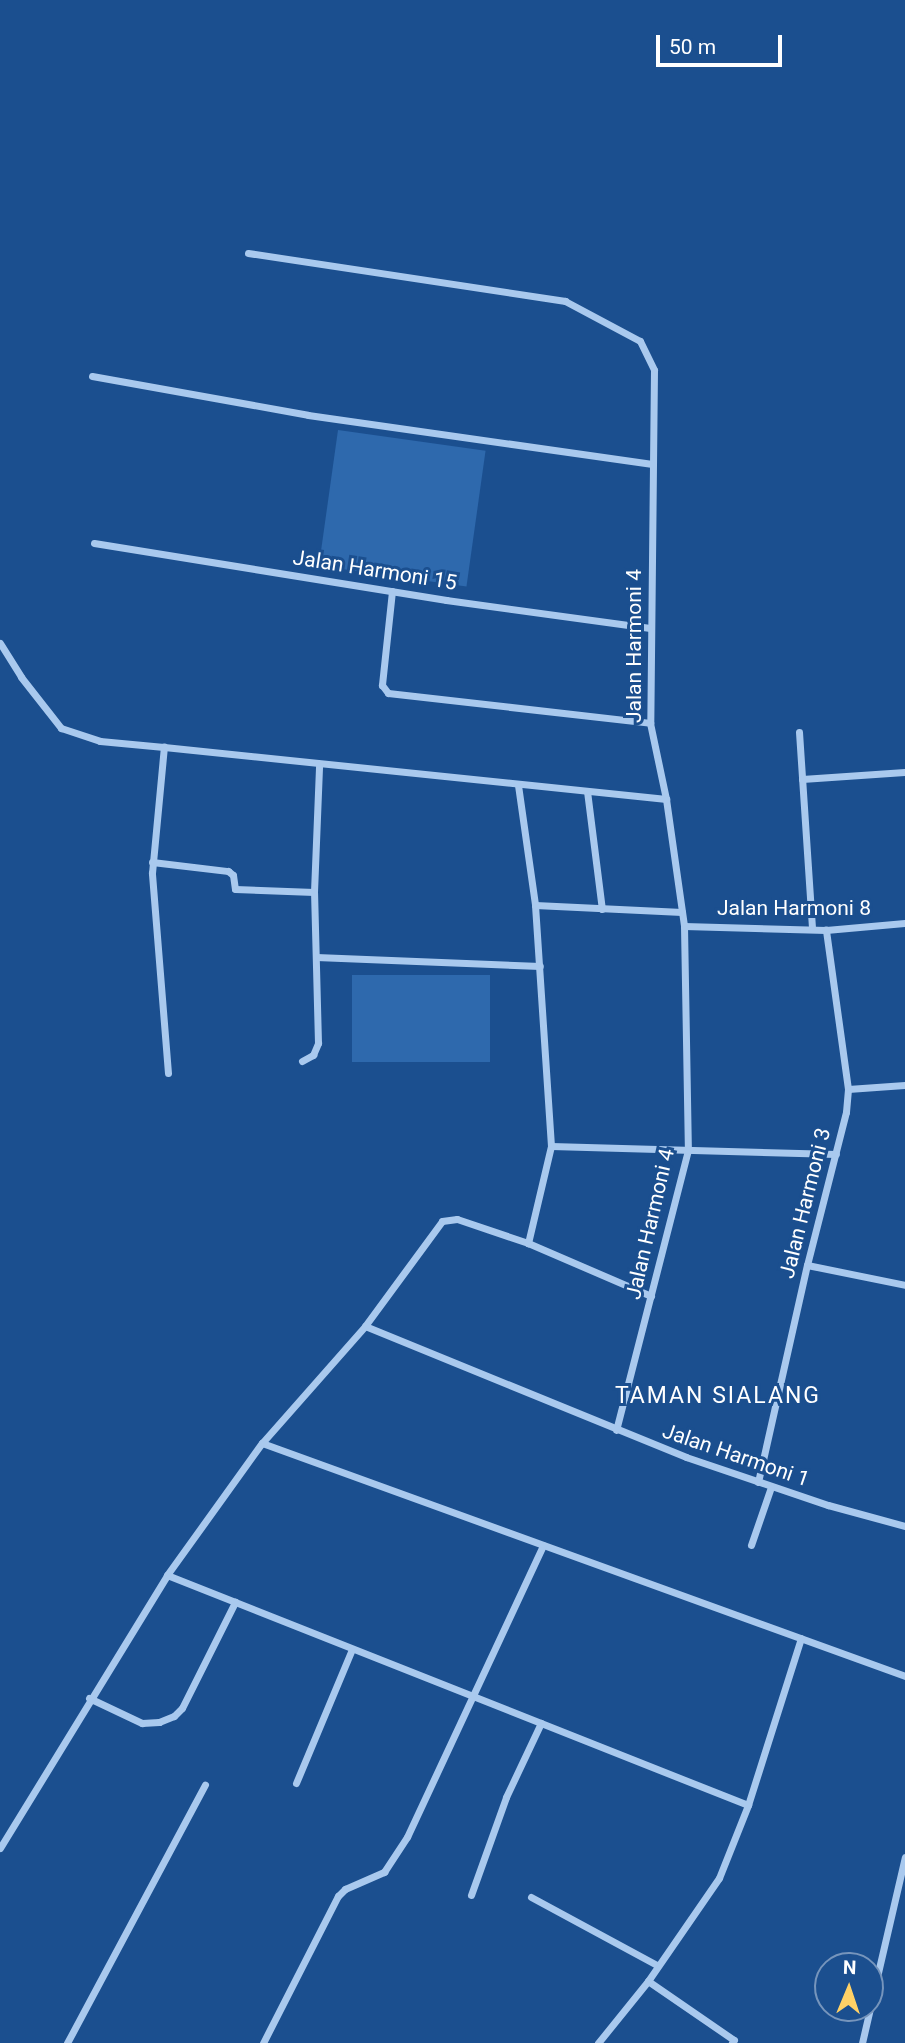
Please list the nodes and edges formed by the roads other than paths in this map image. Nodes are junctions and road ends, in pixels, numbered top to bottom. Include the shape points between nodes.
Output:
1 (248, 253) dead end
2 (92, 376) dead end
3 (651, 464) junction
4 (94, 543) dead end
5 (392, 591) junction
6 (650, 628) junction
7 (0, 643) edge
8 (650, 723) junction
9 (799, 732) dead end
10 (164, 747) junction
11 (319, 765) junction
12 (905, 772) edge
13 (802, 779) junction
14 (518, 785) junction
15 (587, 791) junction
16 (666, 799) junction
17 (152, 862) junction
18 (314, 892) junction
19 (535, 905) junction
20 (602, 909) junction
21 (682, 912) junction
22 (905, 923) edge
23 (684, 926) junction
24 (812, 929) junction
25 (826, 930) junction
26 (316, 957) junction
27 (540, 967) junction
28 (302, 1061) dead end
29 (168, 1073) dead end
30 (905, 1085) edge
31 (848, 1089) junction
32 (551, 1146) junction
33 (688, 1150) junction
34 (836, 1154) junction
35 (528, 1243) junction
36 (807, 1265) junction
37 (905, 1285) edge
38 (651, 1296) junction
39 (365, 1326) junction
40 (615, 1430) junction
41 (262, 1443) junction
42 (758, 1482) junction
43 (771, 1487) junction
44 (905, 1527) edge
45 (543, 1545) junction
46 (751, 1545) dead end
47 (167, 1576) junction
48 (235, 1602) junction
49 (801, 1638) junction
50 (352, 1649) junction
51 (905, 1676) edge
52 (472, 1696) junction
53 (89, 1698) junction
54 (541, 1723) junction
55 (296, 1783) dead end
56 (205, 1784) dead end
57 (748, 1805) junction
58 (0, 1848) edge
59 (905, 1859) edge
60 (471, 1895) dead end
61 (531, 1897) dead end
62 (883, 1952) edge
63 (657, 1965) junction
64 (648, 1981) junction
65 (867, 2022) edge
66 (734, 2042) edge
67 (67, 2043) edge
68 (263, 2043) edge
69 (598, 2043) edge
70 (862, 2043) edge

1 - 3 street, Jalan Harmoni 4 via 565,301 640,341 654,370
2 - 3 street via 308,415
3 - 6 street, Jalan Harmoni 4
4 - 5 street, Jalan Harmoni 15
5 - 6 street, Jalan Harmoni 15
5 - 8 street via 382,685 388,693
6 - 8 street, Jalan Harmoni 4
7 - 10 street via 61,728 100,741
8 - 16 street, Jalan Harmoni 4
9 - 13 street
10 - 11 street
10 - 17 street
11 - 14 street
11 - 18 street
12 - 13 street
13 - 24 street
14 - 15 street
14 - 19 street
15 - 16 street
15 - 20 street
16 - 21 street, Jalan Harmoni 4
17 - 18 street via 228,872 235,889
17 - 29 street
18 - 26 street
19 - 20 street
19 - 27 street
20 - 21 street
21 - 23 street, Jalan Harmoni 4
22 - 25 street, Jalan Harmoni 8
23 - 24 street, Jalan Harmoni 8
23 - 33 street, Jalan Harmoni 4
24 - 25 street, Jalan Harmoni 8
25 - 31 street, Jalan Harmoni 3
26 - 27 street
26 - 28 street via 318,1043 313,1055
27 - 32 street
30 - 31 street
31 - 34 street, Jalan Harmoni 3
32 - 33 street
32 - 35 street
33 - 34 street
33 - 38 street, Jalan Harmoni 4
34 - 36 street, Jalan Harmoni 3
35 - 38 street
35 - 39 street via 446,1219
36 - 37 street
36 - 42 street, Jalan Harmoni 3
38 - 40 street, Jalan Harmoni 4
39 - 40 street, Jalan Harmoni 1
39 - 41 street
40 - 42 street, Jalan Harmoni 1
41 - 45 street
41 - 47 street
42 - 43 street, Jalan Harmoni 1
43 - 44 street, Jalan Harmoni 1
43 - 46 street
45 - 49 street
45 - 52 street
47 - 48 street
47 - 53 street
48 - 50 street
48 - 53 street via 174,1716 142,1723
49 - 51 street
49 - 57 street
50 - 52 street
50 - 55 street
52 - 54 street
52 - 68 street via 401,1846 381,1874 338,1896
53 - 58 street
54 - 57 street
54 - 60 street via 506,1797
56 - 67 street
57 - 63 street via 719,1878
59 - 62 street
61 - 63 street
63 - 64 street
64 - 66 street
64 - 69 street
65 - 70 street

